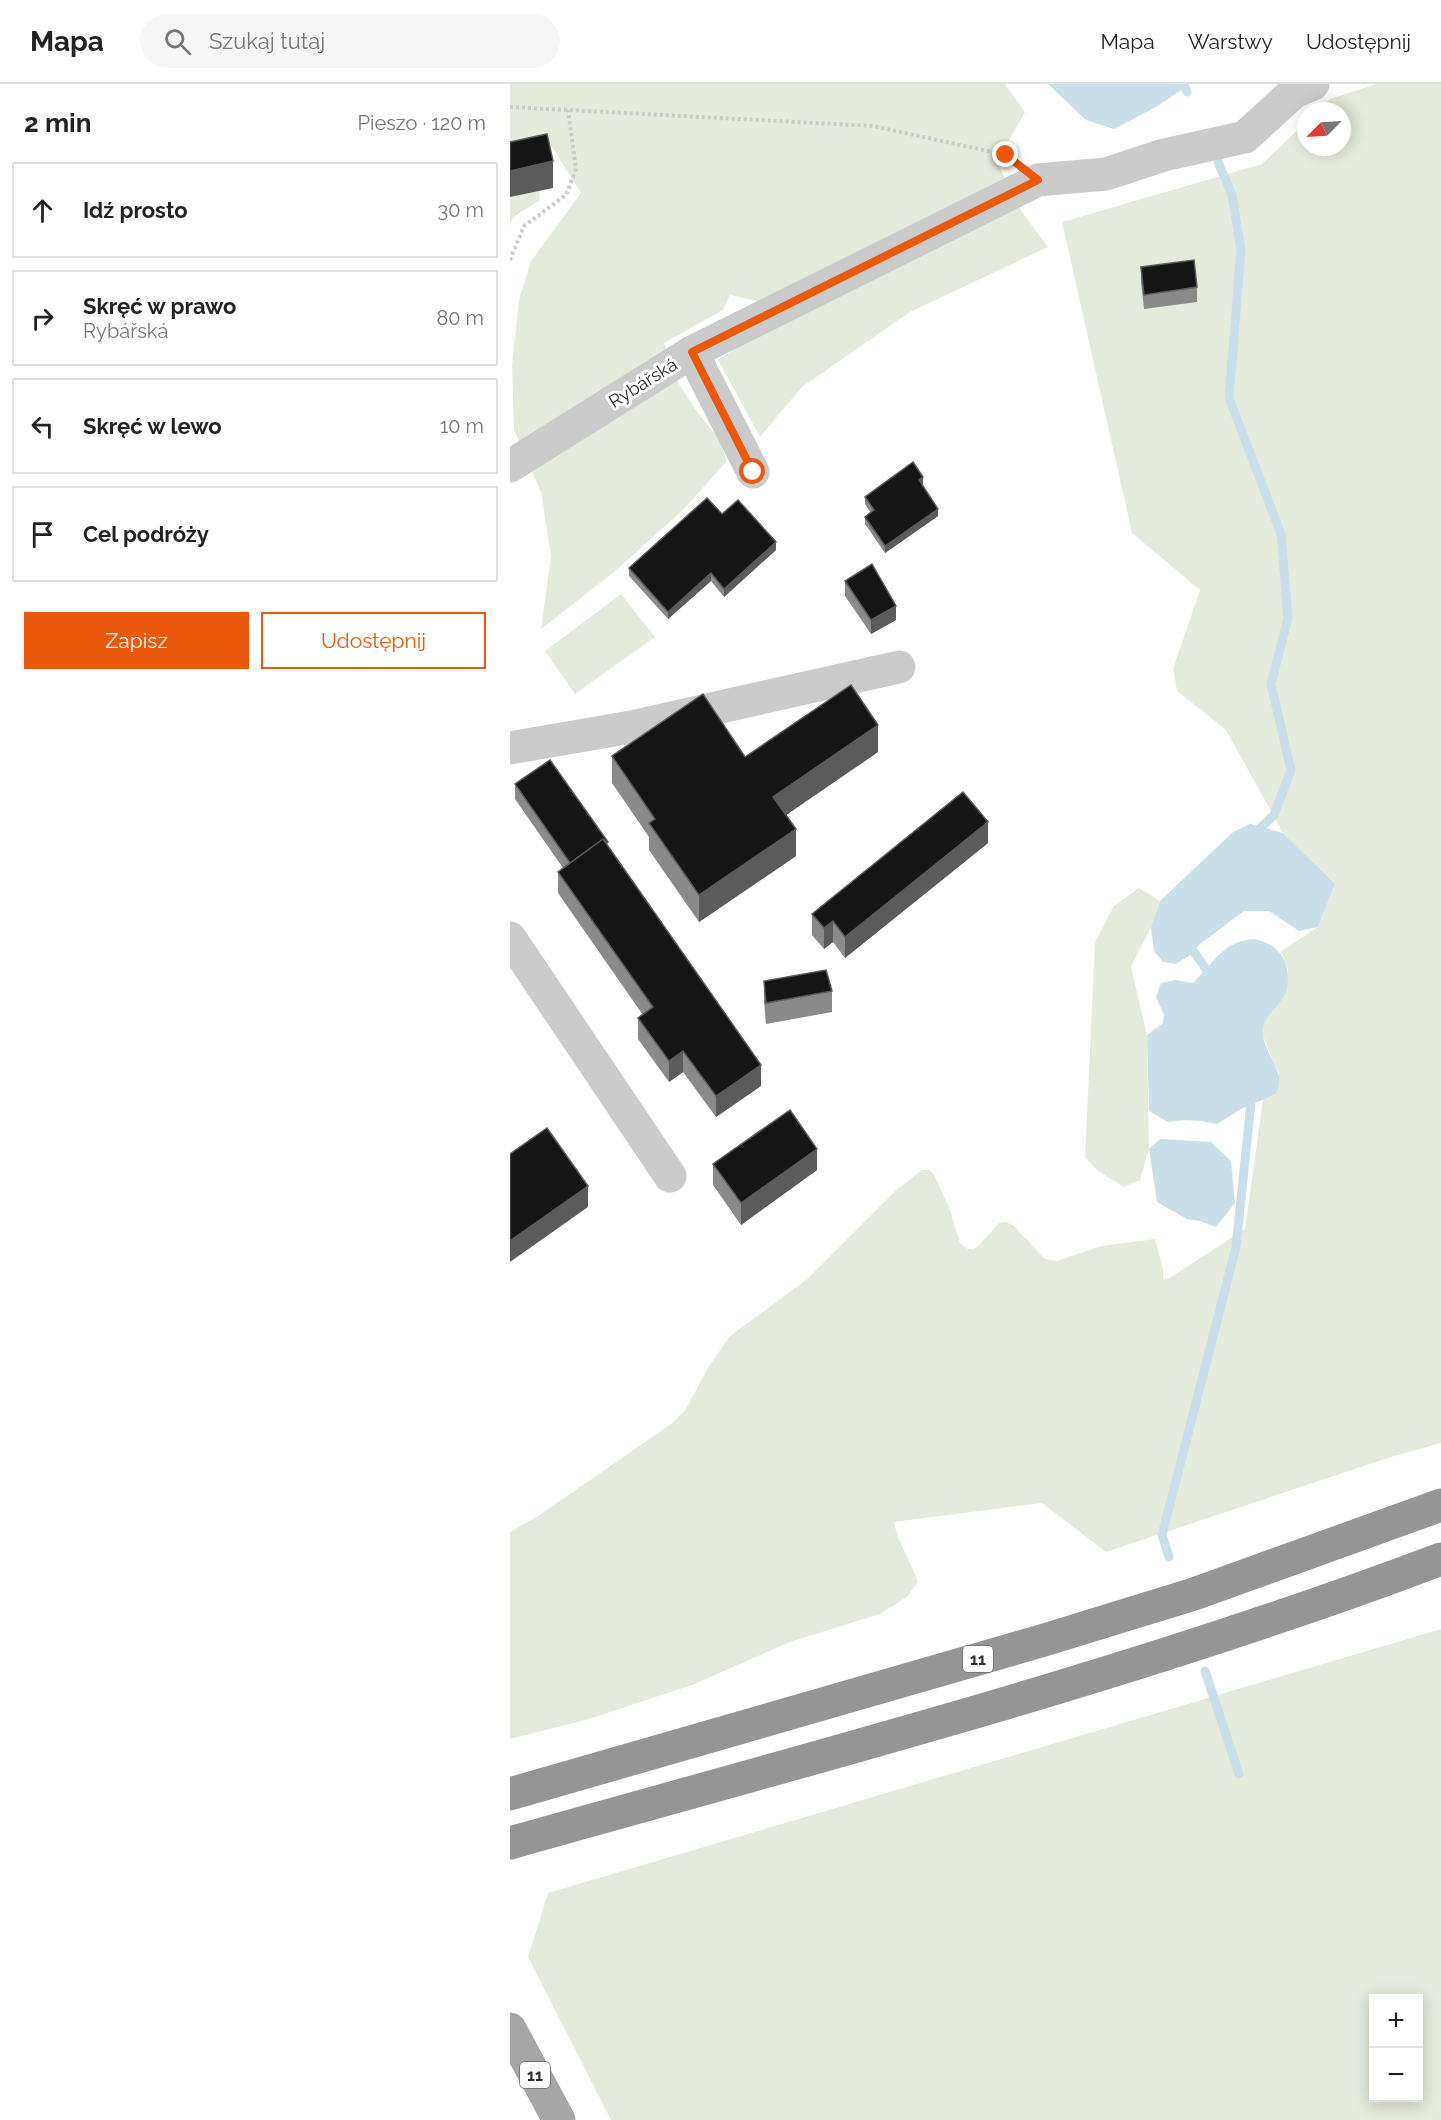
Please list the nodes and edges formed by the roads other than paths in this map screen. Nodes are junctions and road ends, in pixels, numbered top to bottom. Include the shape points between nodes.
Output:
1 (1313, 84) edge
2 (692, 352) junction
3 (510, 466) edge
4 (753, 472) dead end
5 (899, 667) dead end
6 (510, 748) edge
7 (510, 938) edge
8 (670, 1176) dead end
9 (1441, 1505) edge
10 (1441, 1559) edge
11 (510, 1794) edge
12 (510, 1843) edge
13 (510, 2029) edge
14 (559, 2120) edge

1 - 2 street, Rybářská via 1294,93 1245,137 1164,155 1106,174 1038,180
2 - 3 street, Rybářská
2 - 4 street
5 - 6 street via 632,726
7 - 8 street
9 - 11 highway, 11 via 1194,1594
10 - 12 highway via 1292,1613 1061,1687
13 - 14 main road, 11

